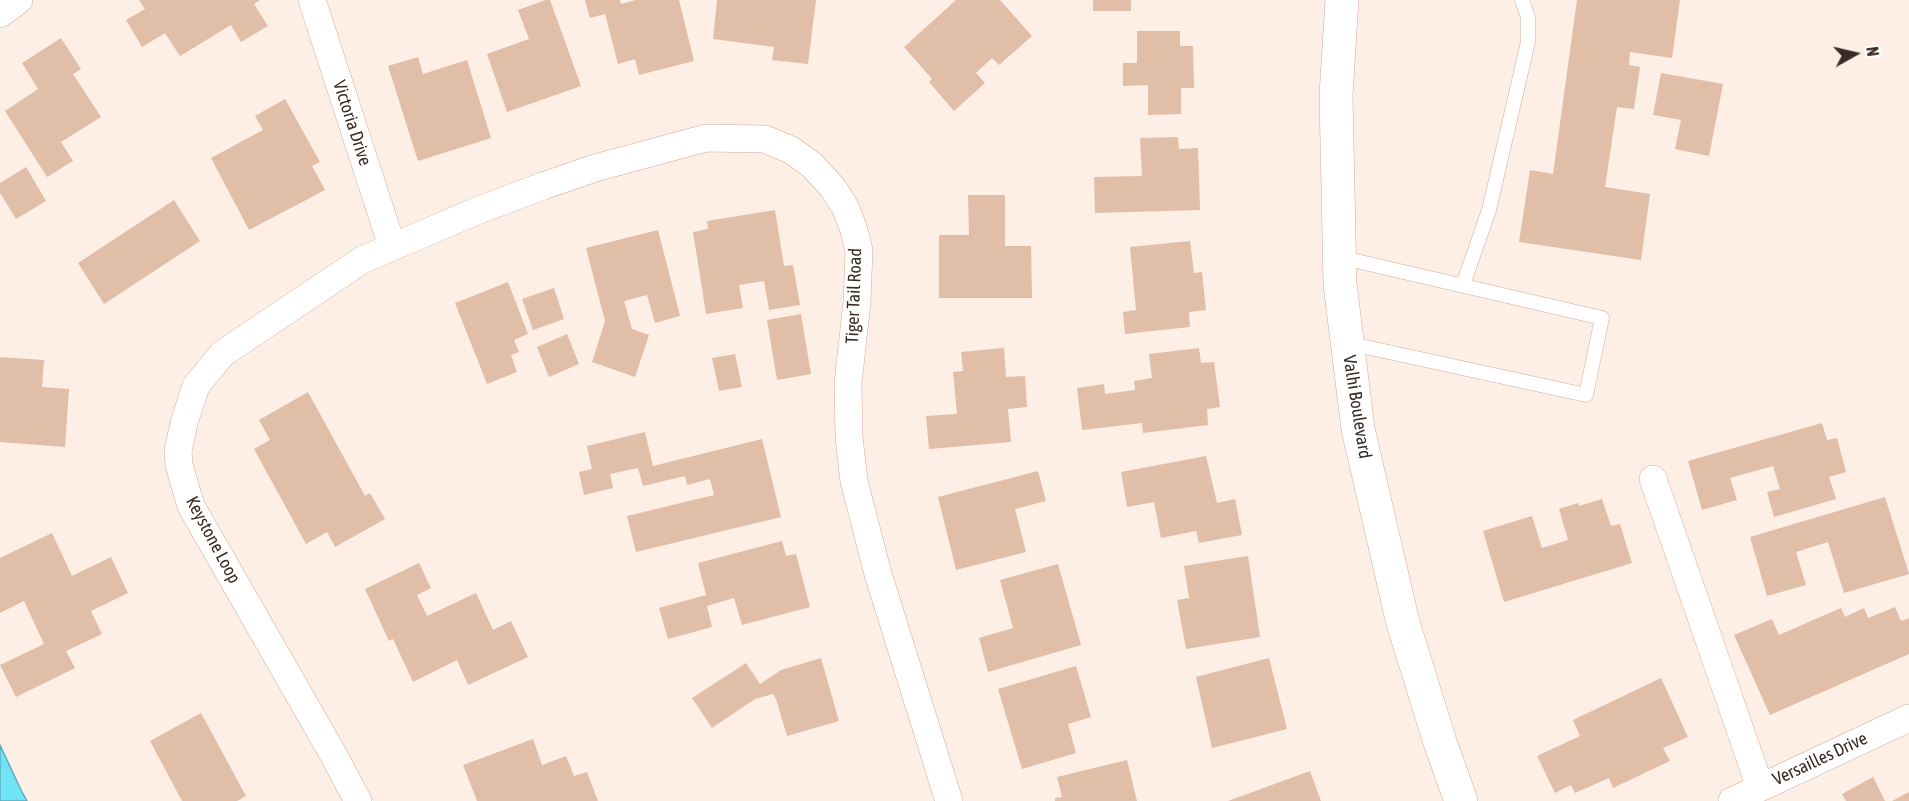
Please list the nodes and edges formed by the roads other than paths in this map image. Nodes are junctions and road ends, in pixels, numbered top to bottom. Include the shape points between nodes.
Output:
1 (19, 0) edge
2 (312, 0) edge
3 (1342, 0) edge
4 (1522, 0) edge
5 (0, 14) edge
6 (392, 246) junction
7 (1340, 256) junction
8 (1463, 285) junction
9 (1347, 343) junction
10 (1653, 479) dead end
11 (1909, 718) edge
12 (1760, 787) junction
13 (358, 801) edge
14 (949, 801) edge
15 (1461, 801) edge
16 (1732, 801) edge

1 - 5 street
2 - 6 street, Victoria Drive
3 - 7 street, Valhi Boulevard via 1336,95
4 - 8 lane via 1528,17 1528,42 1489,210
6 - 13 street, Keystone Loop via 362,260 222,354 196,386 178,451 191,506
6 - 14 street, Tiger Tail Road via 595,168 706,138 765,139 812,165 845,207 859,250 848,383 854,481 878,574
7 - 8 lane
7 - 9 street, Valhi Boulevard
8 - 9 lane via 1602,318 1586,395
9 - 15 street, Valhi Boulevard via 1358,429 1403,623
10 - 12 street
11 - 12 street, Versailles Drive
12 - 16 street, Versailles Drive

